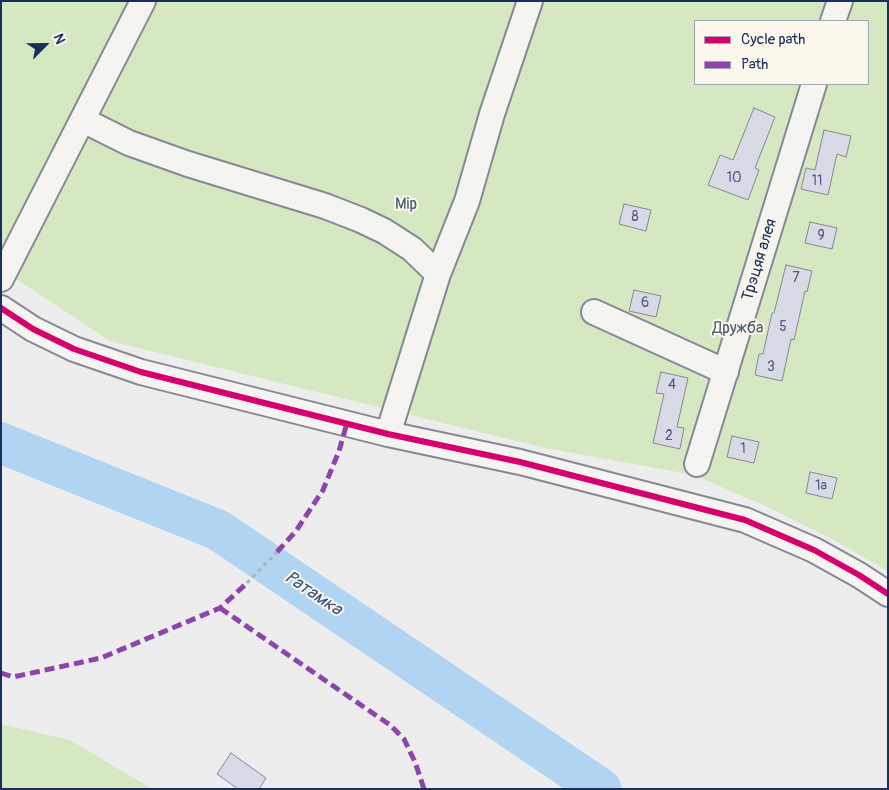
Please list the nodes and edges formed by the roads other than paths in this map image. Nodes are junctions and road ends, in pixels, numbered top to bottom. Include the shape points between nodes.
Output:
1 (143, 1) edge
2 (530, 1) edge
3 (840, 1) edge
4 (833, 20) edge
5 (814, 85) edge
6 (83, 120) junction
7 (438, 274) junction
8 (1, 279) edge
9 (1, 308) edge
10 (594, 312) dead end
11 (726, 372) junction
12 (388, 434) junction
13 (698, 464) dead end
14 (888, 594) edge

1 - 6 street
2 - 7 street via 467,200
3 - 4 street
5 - 11 street, Трэцяя алея
6 - 7 street via 129,143 360,220 412,249
6 - 8 street
7 - 12 street
9 - 12 street via 33,329 74,349 141,372
10 - 11 street
11 - 13 street, Трэцяя алея
12 - 14 street via 520,462 746,520 814,550

